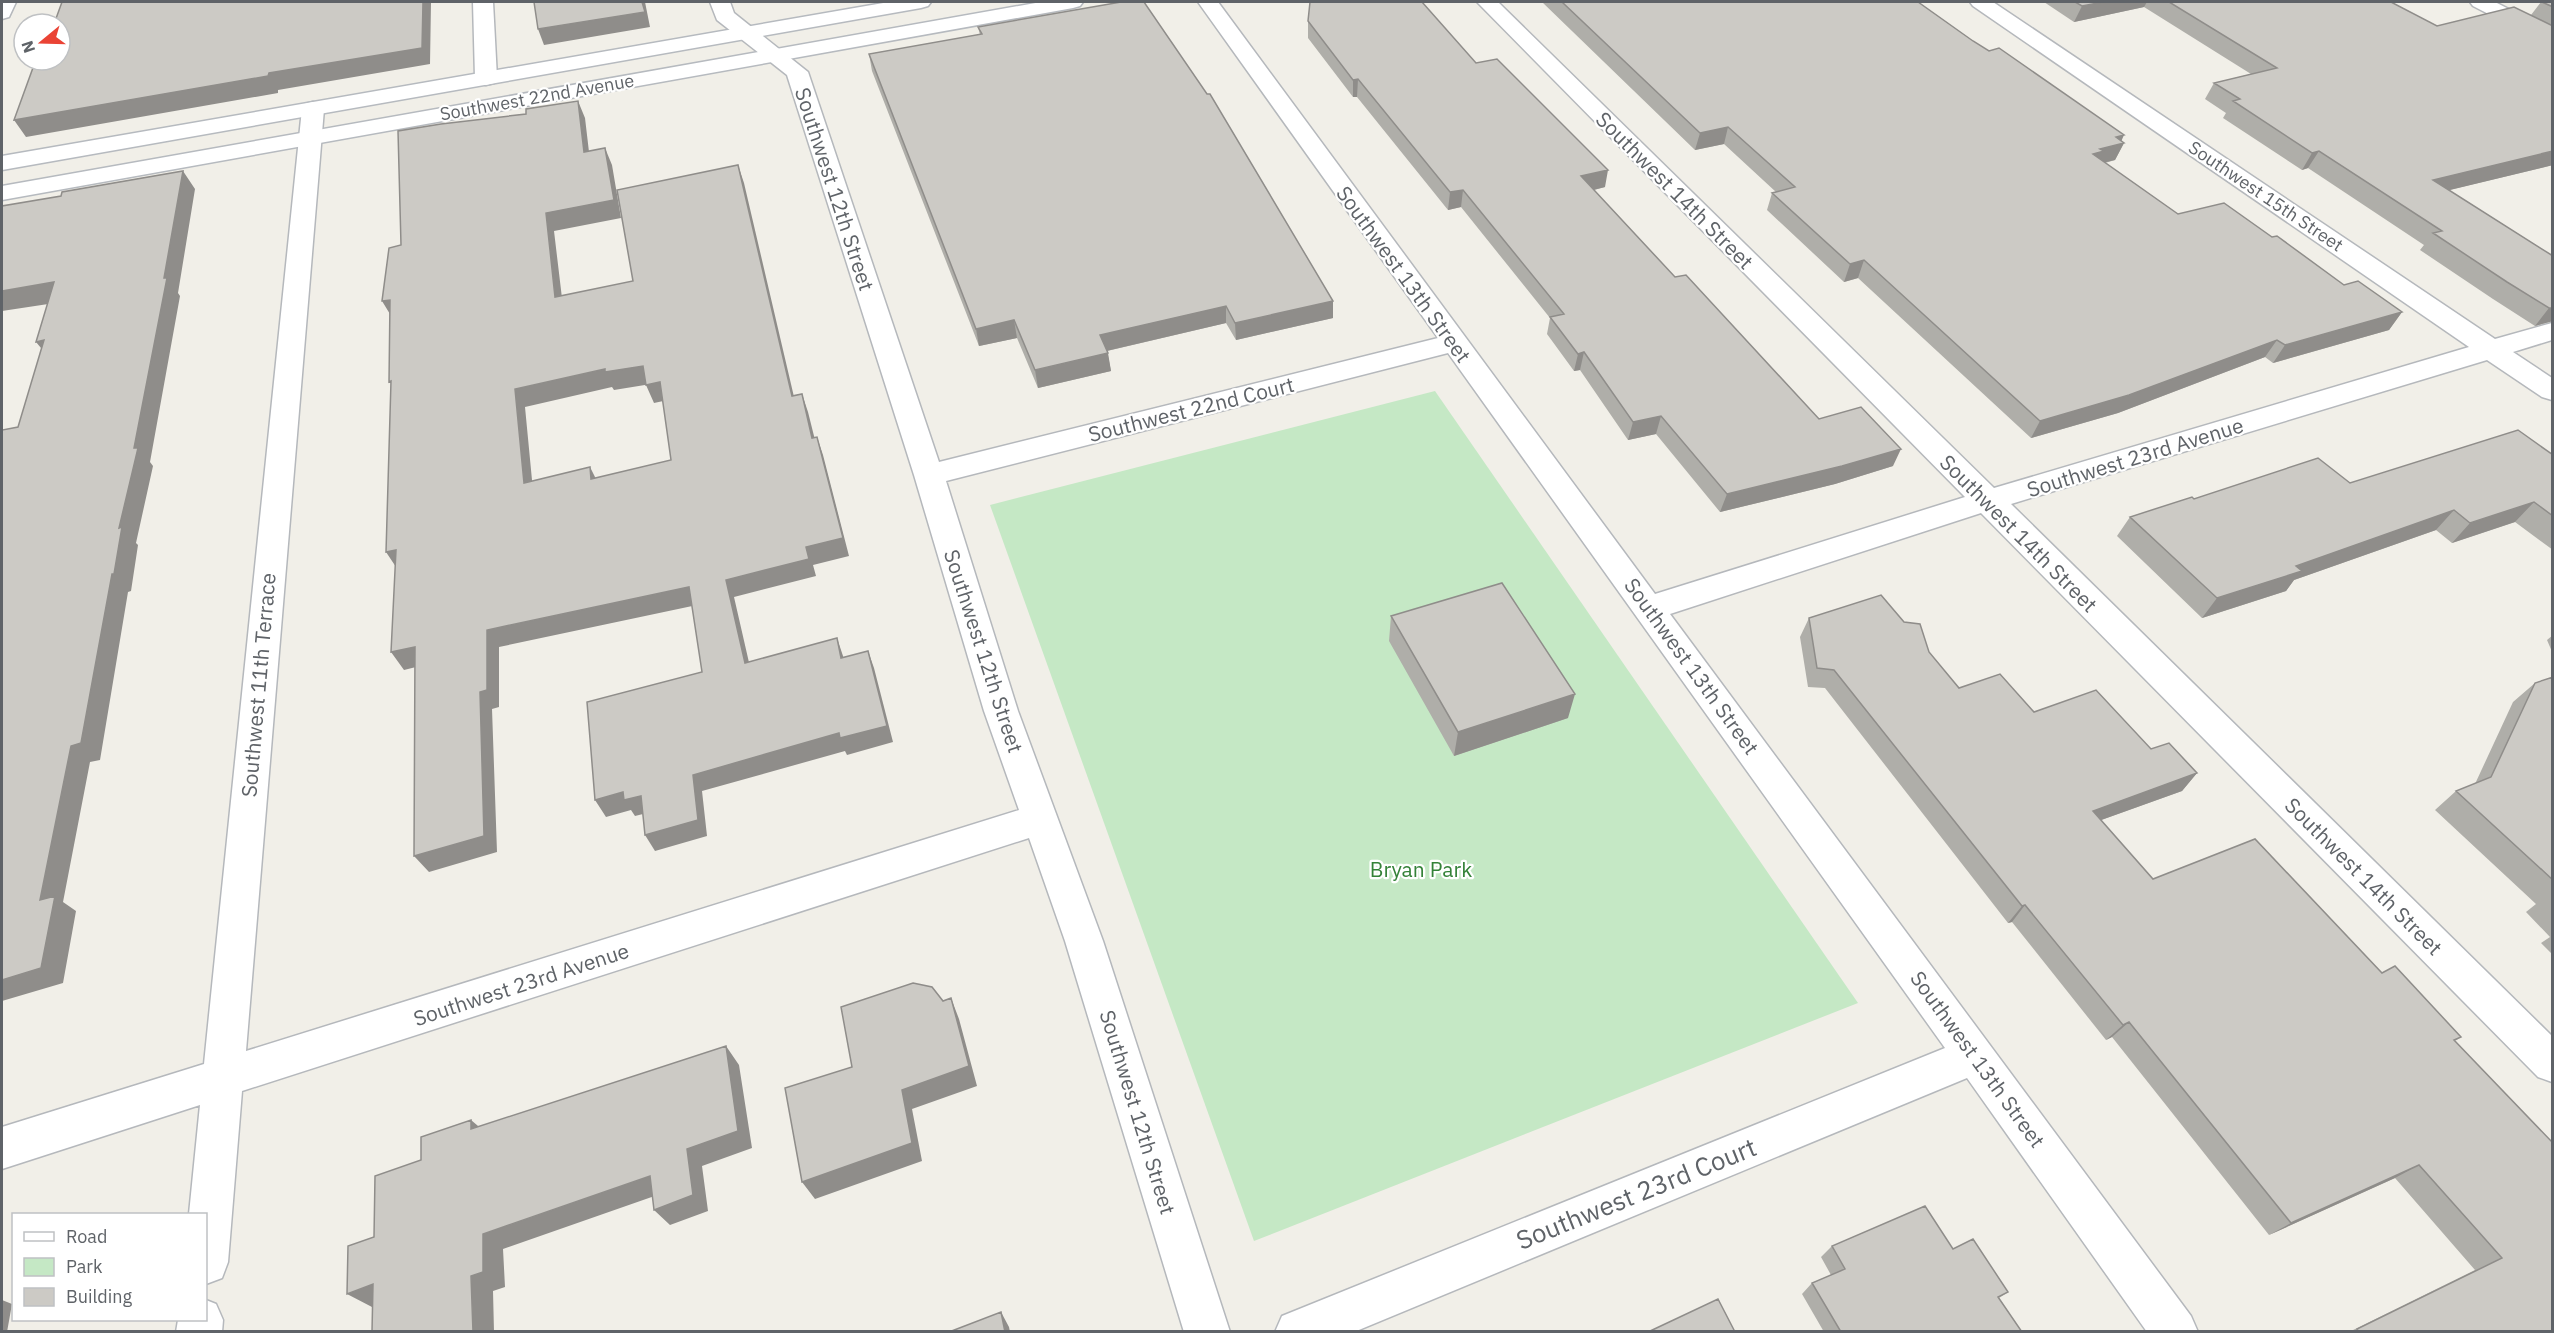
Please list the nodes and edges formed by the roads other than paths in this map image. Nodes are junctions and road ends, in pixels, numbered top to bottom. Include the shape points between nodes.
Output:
1 (6, 2) edge
2 (483, 2) edge
3 (720, 2) edge
4 (921, 2) edge
5 (1073, 2) edge
6 (1208, 2) edge
7 (1486, 2) edge
8 (1980, 2) edge
9 (2480, 2) edge
10 (2, 13) edge
11 (746, 33) junction
12 (2553, 39) edge
13 (774, 55) junction
14 (486, 78) junction
15 (311, 123) junction
16 (2, 163) edge
17 (2, 193) edge
18 (2553, 331) edge
19 (1453, 343) junction
20 (2492, 349) junction
21 (2553, 391) edge
22 (929, 476) junction
23 (1986, 501) junction
24 (1650, 608) junction
25 (1040, 819) junction
26 (1975, 1055) junction
27 (2553, 1063) edge
28 (222, 1080) junction
29 (2, 1148) edge
30 (207, 1251) edge
31 (1207, 1332) edge
32 (1298, 1332) edge
33 (2175, 1332) edge

1 - 10 street
2 - 14 street
3 - 11 street, Southwest 12th Street via 724,16
4 - 11 street, Southwest 22nd Avenue
5 - 13 street, Southwest 22nd Avenue
6 - 19 street, Southwest 13th Street
7 - 23 street, Southwest 14th Street
8 - 20 street, Southwest 15th Street
9 - 12 street
11 - 13 street, Southwest 12th Street
11 - 14 street, Southwest 22nd Avenue
13 - 15 street, Southwest 22nd Avenue
13 - 22 street, Southwest 12th Street via 797,72
14 - 15 street, Southwest 22nd Avenue
15 - 16 street, Southwest 22nd Avenue
15 - 17 street, Southwest 22nd Avenue
15 - 28 street, Southwest 11th Terrace
18 - 20 street, Southwest 23rd Avenue
19 - 22 street, Southwest 22nd Court
19 - 24 street, Southwest 13th Street
20 - 21 street, Southwest 15th Street
20 - 23 street, Southwest 23rd Avenue
22 - 25 street, Southwest 12th Street via 1000,711
23 - 24 street, Southwest 23rd Avenue
23 - 27 street, Southwest 14th Street
24 - 26 street, Southwest 13th Street
25 - 28 street, Southwest 23rd Avenue
25 - 31 street, Southwest 12th Street via 1084,941
26 - 32 street, Southwest 23rd Court
26 - 33 street, Southwest 13th Street
28 - 29 street, Southwest 23rd Avenue
28 - 30 street, Southwest 11th Terrace

